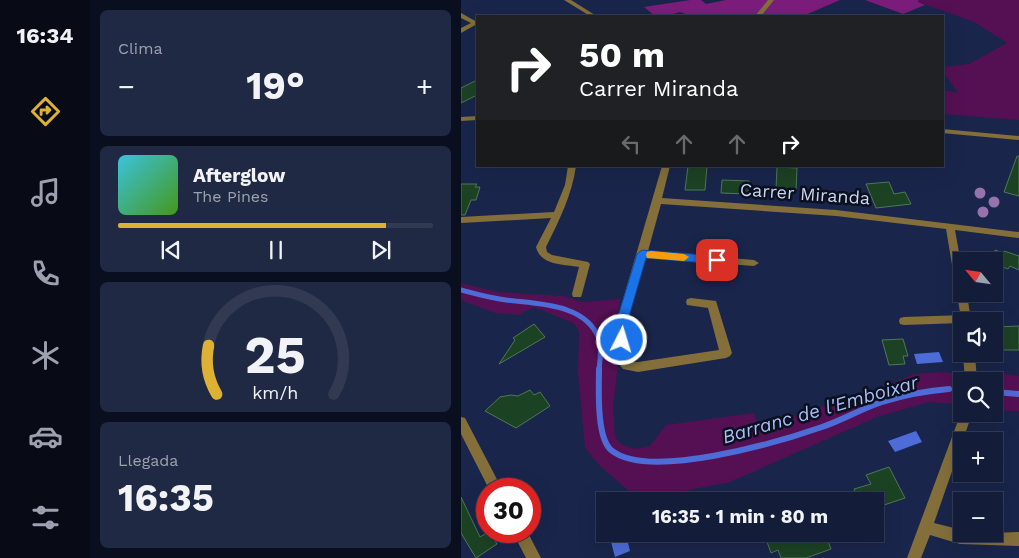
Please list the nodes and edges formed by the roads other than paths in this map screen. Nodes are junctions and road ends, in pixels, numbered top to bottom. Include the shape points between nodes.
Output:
1 (567, 0) edge
2 (771, 0) edge
3 (461, 15) edge
4 (590, 15) edge
5 (759, 15) edge
6 (461, 30) edge
7 (476, 118) edge
8 (461, 119) edge
9 (944, 131) edge
10 (1019, 138) edge
11 (572, 167) edge
12 (666, 167) edge
13 (657, 201) junction
14 (557, 215) junction
15 (461, 220) edge
16 (951, 226) junction
17 (1019, 235) edge
18 (642, 254) junction
19 (754, 263) dead end
20 (577, 294) dead end
21 (691, 302) dead end
22 (965, 312) edge
23 (953, 320) edge
24 (904, 321) dead end
25 (461, 422) edge
26 (963, 422) edge
27 (490, 478) edge
28 (926, 526) junction
29 (1019, 540) edge
30 (525, 543) edge
31 (533, 558) edge
32 (915, 558) edge

1 - 4 street
2 - 5 street
3 - 6 street via 475,23
7 - 8 street
9 - 10 street
11 - 14 street via 569,185
12 - 13 street
13 - 16 street, Carrer Miranda via 836,213
13 - 18 street
14 - 15 street
14 - 20 street via 541,247 549,258 585,264
16 - 17 street, Carrer Miranda
16 - 22 street
18 - 19 street
18 - 21 street via 625,313 621,354 627,366 639,368 726,354 712,304
23 - 24 street
25 - 27 street
26 - 28 street
28 - 29 street via 959,537
28 - 32 street
30 - 31 street

